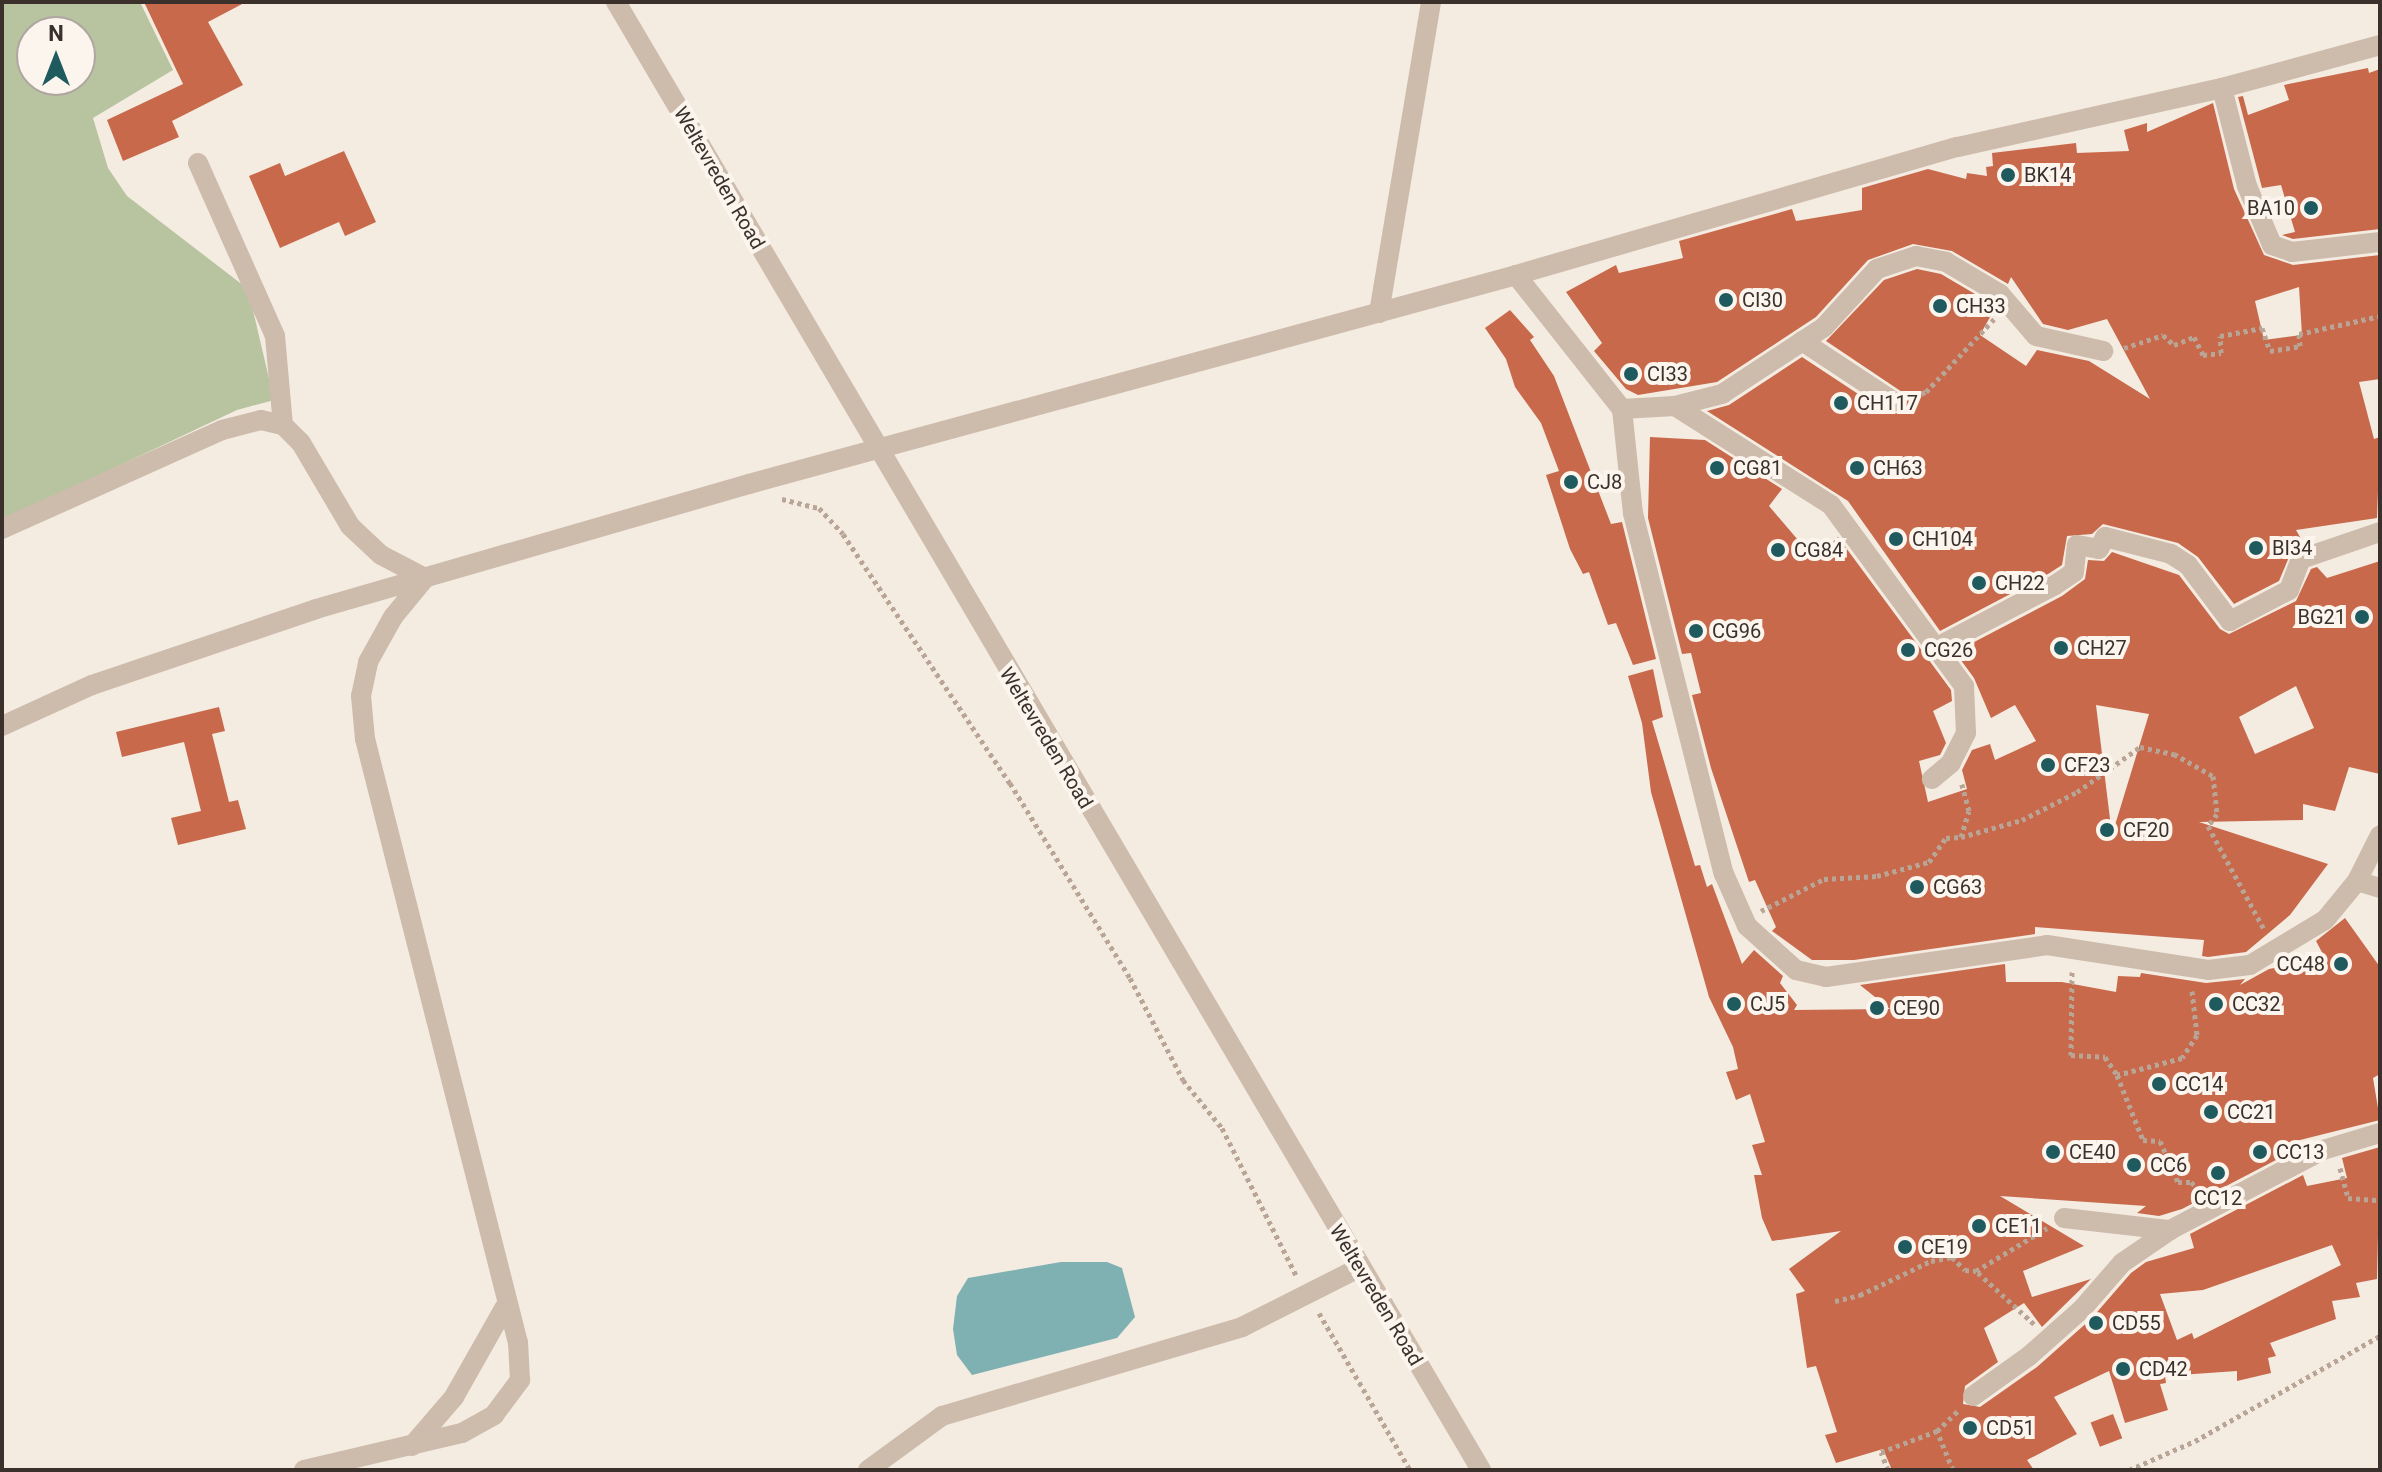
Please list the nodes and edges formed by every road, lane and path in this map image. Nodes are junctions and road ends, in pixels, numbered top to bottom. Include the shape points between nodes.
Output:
1 (616, 2) edge
2 (1431, 2) edge
3 (2380, 45) edge
4 (2222, 88) junction
5 (198, 163) dead end
6 (2380, 242) edge
7 (1516, 275) junction
8 (2010, 305) junction
9 (1379, 313) junction
10 (2380, 316) edge
11 (1802, 341) junction
12 (2103, 351) joint
13 (1894, 402) joint
14 (1675, 406) junction
15 (1622, 409) junction
16 (283, 425) junction
17 (876, 449) junction
18 (749, 484) junction
19 (2, 529) edge
20 (2380, 532) edge
21 (425, 578) junction
22 (1935, 648) junction
23 (2, 726) edge
24 (1951, 763) junction
25 (1932, 779) dead end
26 (2380, 835) edge
27 (1961, 837) junction
28 (2357, 881) junction
29 (2380, 888) edge
30 (1747, 926) junction
31 (2302, 937) junction
32 (2075, 948) junction
33 (2190, 969) junction
34 (2117, 1075) junction
35 (2380, 1133) edge
36 (2334, 1146) junction
37 (2380, 1200) edge
38 (2219, 1208) junction
39 (2064, 1218) joint
40 (2170, 1230) junction
41 (1359, 1268) junction
42 (1976, 1271) junction
43 (1310, 1296) junction
44 (1835, 1301) dead end
45 (505, 1307) junction
46 (2051, 1336) junction
47 (2380, 1336) edge
48 (1973, 1396) joint
49 (1937, 1431) junction
50 (412, 1446) junction
51 (304, 1470) edge
52 (868, 1470) edge
53 (1410, 1470) edge
54 (1481, 1470) edge
55 (1888, 1470) edge
56 (1953, 1470) edge
57 (2129, 1470) edge

1 - 17 street, Weltevreden Road
2 - 9 street
3 - 4 street
4 - 6 street via 2247,186 2272,245 2292,252
4 - 7 street via 1958,147
5 - 16 street via 275,336
7 - 9 street
7 - 15 street
8 - 11 street via 1946,262 1916,256 1877,269 1824,327
8 - 12 street via 2036,336
8 - 13 path via 1926,392
9 - 17 street
10 - 12 path via 2299,334 2300,346 2270,351 2262,328 2220,336 2221,353 2203,355 2194,337 2174,345 2163,335
11 - 13 street
11 - 14 street via 1722,394
14 - 15 street
14 - 22 street via 1831,505
15 - 30 street via 1633,513 1724,874
16 - 19 street via 261,420 222,430
16 - 21 street via 301,443 350,526 381,555
17 - 18 street
17 - 41 street, Weltevreden Road
18 - 21 street
18 - 43 path via 819,508 843,534 1010,783 1130,978 1183,1080 1222,1128 1267,1225
20 - 22 street via 2301,559 2289,590 2230,621 2188,565 2171,554 2105,537 2099,549 2077,545 2074,572 2055,585
21 - 23 street via 92,685
21 - 45 street via 393,617 368,662 361,696 364,724
22 - 24 street via 1964,686 1967,699 1966,733
24 - 25 street
24 - 27 path via 1969,811
26 - 28 street
27 - 30 path via 1946,838 1938,854 1920,867 1806,885 1760,911
27 - 31 path via 2022,820 2077,792 2140,747 2174,754 2213,776 2217,814 2208,826 2270,939
28 - 29 street
28 - 31 street via 2325,920
30 - 32 street via 1796,970 1826,977 2047,945
31 - 33 street via 2250,965
32 - 33 street
32 - 34 path via 2071,1055 2105,1057
33 - 34 path via 2197,1035 2182,1058
34 - 38 path via 2143,1140 2160,1141 2178,1182 2191,1182
35 - 36 street
36 - 37 path via 2348,1198
36 - 38 street
38 - 40 street
39 - 40 street
39 - 42 path
40 - 46 street via 2122,1263
41 - 43 street
41 - 54 street, Weltevreden Road
42 - 44 path via 1965,1270 1952,1257 1931,1261 1860,1295
42 - 46 path
43 - 52 street via 1242,1327 953,1412
43 - 53 path
45 - 50 street via 454,1397
45 - 50 street via 518,1343 520,1380 515,1392 477,1425
46 - 48 street
47 - 57 path via 2195,1441
48 - 49 path
49 - 55 path via 1881,1452
49 - 56 path
50 - 51 street

